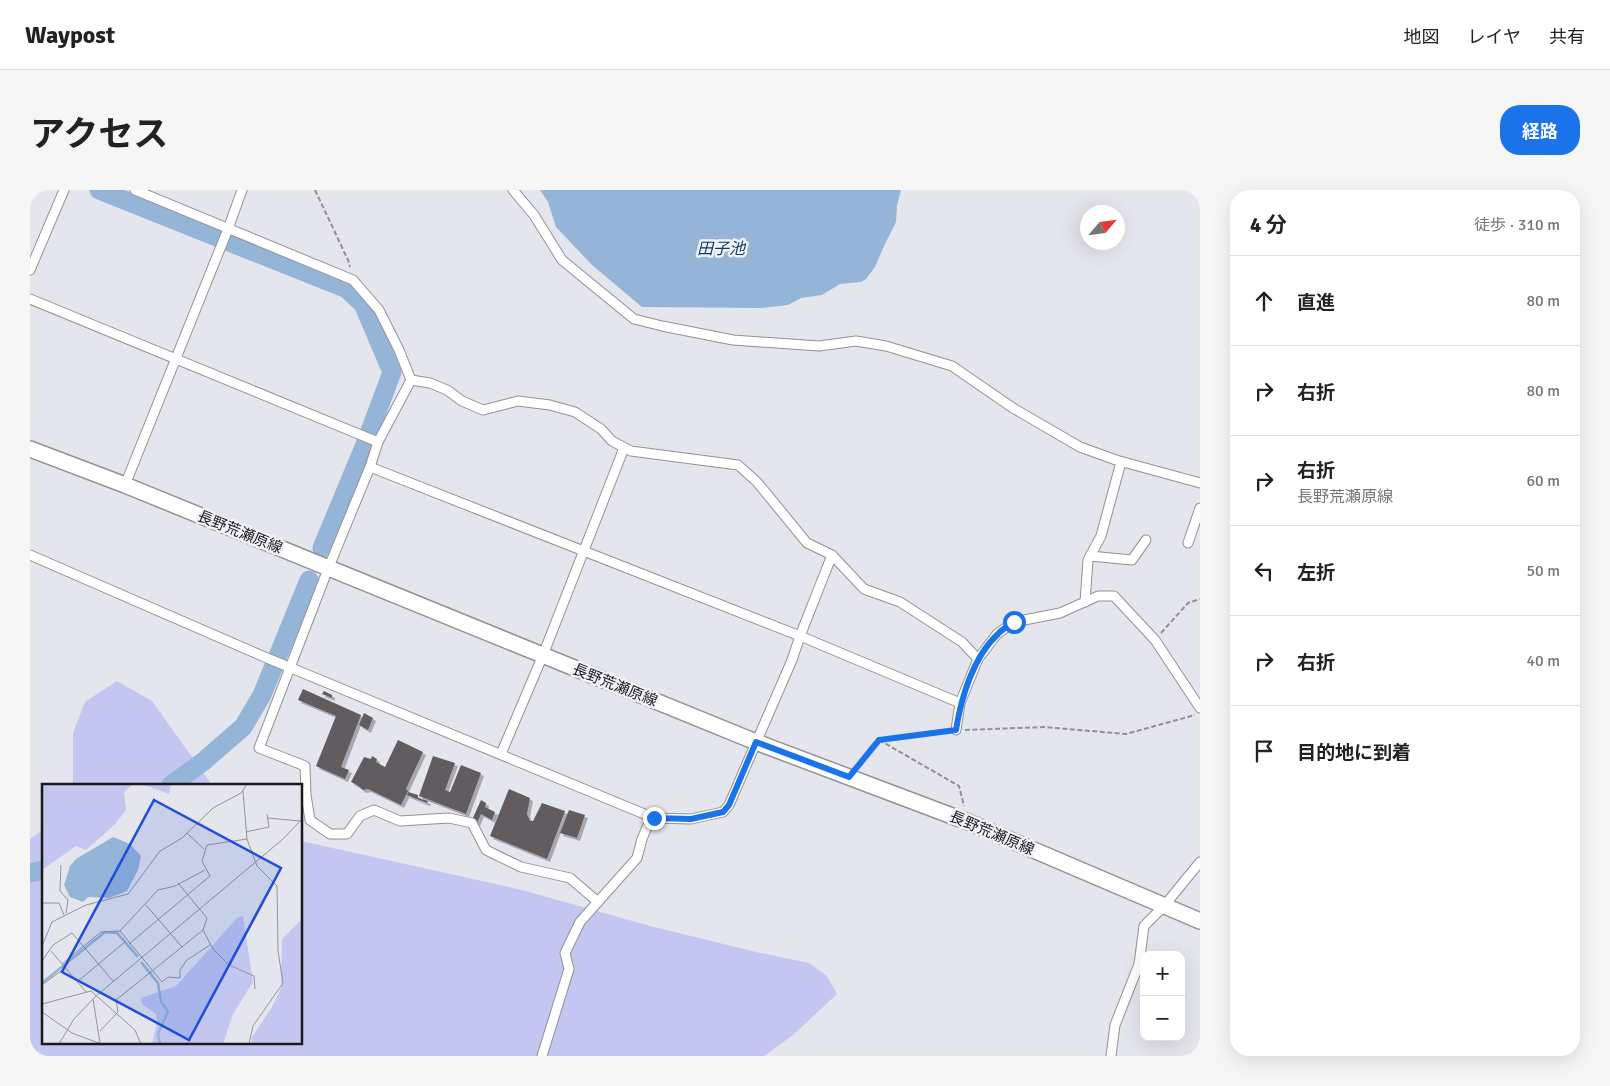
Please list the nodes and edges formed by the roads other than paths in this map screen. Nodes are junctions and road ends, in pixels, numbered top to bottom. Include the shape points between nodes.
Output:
1 (135, 190) edge
2 (242, 190) edge
3 (513, 190) edge
4 (61, 191) edge
5 (226, 231) junction
6 (30, 270) edge
7 (30, 299) edge
8 (175, 358) junction
9 (410, 380) junction
10 (376, 441) junction
11 (624, 448) junction
12 (30, 449) edge
13 (1121, 462) junction
14 (370, 467) junction
15 (1200, 483) edge
16 (125, 485) junction
17 (1200, 508) edge
18 (1146, 540) dead end
19 (1188, 543) dead end
20 (582, 552) junction
21 (832, 555) junction
22 (30, 556) edge
23 (1090, 556) junction
24 (328, 569) junction
25 (1085, 602) junction
26 (800, 636) junction
27 (542, 655) junction
28 (978, 659) junction
29 (287, 666) junction
30 (960, 704) junction
31 (1200, 708) edge
32 (956, 730) road end
33 (756, 742) junction
34 (501, 754) junction
35 (654, 818) junction
36 (1200, 862) edge
37 (598, 902) junction
38 (1164, 906) junction
39 (1200, 921) edge
40 (542, 1056) edge
41 (1111, 1056) edge

1 - 5 street
2 - 5 street
3 - 13 street via 534,215 562,260 634,319 733,340 819,346 856,342 886,346 952,366 1013,408 1080,447
4 - 6 street
5 - 8 street
5 - 9 street via 353,280 379,310
7 - 8 street
8 - 10 street
8 - 16 street
9 - 10 street
9 - 11 street via 430,382 483,410 518,401 575,412
10 - 14 street
11 - 20 street
11 - 21 street via 738,465 807,543
12 - 16 main road, 長野荒瀬原線
13 - 15 street
13 - 23 street via 1102,536
14 - 20 street
14 - 24 street
16 - 24 main road, 長野荒瀬原線
17 - 19 street
18 - 23 street via 1132,560
20 - 26 street
20 - 27 street
21 - 26 street
21 - 28 street via 864,589 900,602 962,642
22 - 29 street
23 - 25 street
24 - 27 main road, 長野荒瀬原線
24 - 29 street
25 - 28 street via 1060,613 1014,622 997,634
25 - 31 street via 1098,596 1114,596 1155,640
26 - 30 street
26 - 33 street
27 - 33 main road, 長野荒瀬原線
27 - 34 street
28 - 30 street
29 - 34 street
29 - 37 street via 259,748 305,766 310,820 330,834 347,834 360,816 374,810 400,821 449,818 472,823 486,850 521,867 570,878
30 - 32 street
33 - 35 street via 723,812 691,819
33 - 38 main road, 長野荒瀬原線 via 968,822
34 - 35 street
35 - 37 street via 647,827 637,858
36 - 38 street
37 - 40 street via 580,922 565,953 569,969
38 - 39 main road, 長野荒瀬原線
38 - 41 street via 1144,926 1139,964 1115,1025

